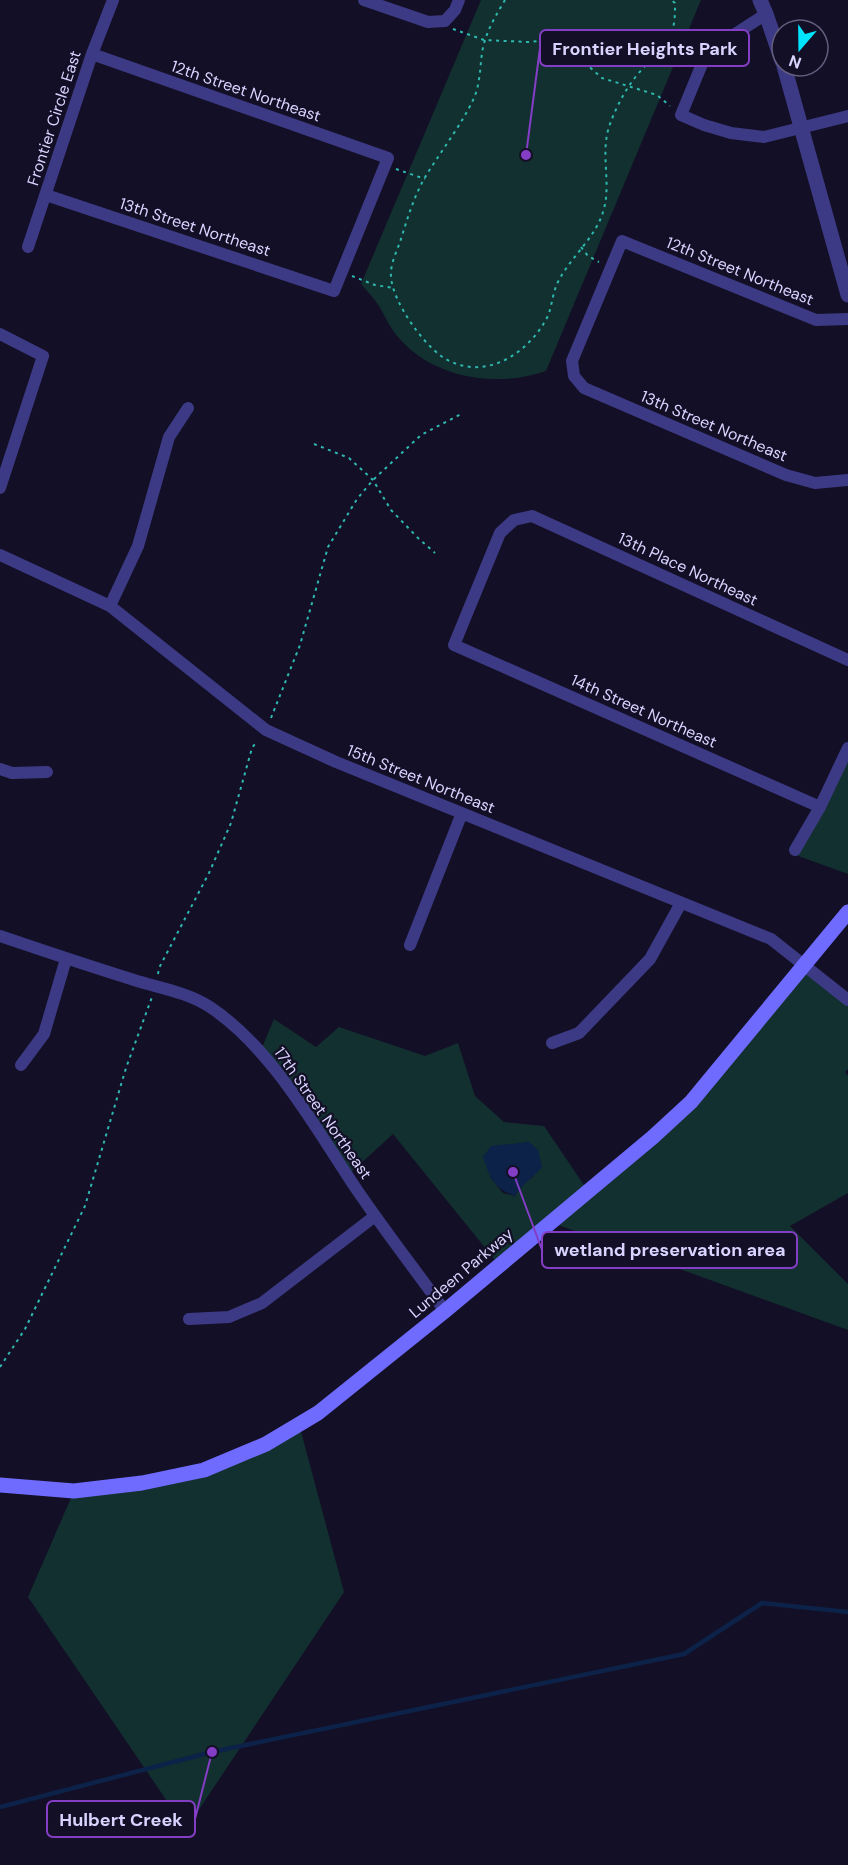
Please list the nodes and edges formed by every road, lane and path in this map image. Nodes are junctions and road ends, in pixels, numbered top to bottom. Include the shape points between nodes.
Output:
1 (113, 0) edge
2 (364, 0) edge
3 (459, 0) edge
4 (505, 0) edge
5 (671, 0) edge
6 (763, 7) edge
7 (445, 21) junction
8 (770, 27) edge
9 (484, 40) junction
10 (92, 54) junction
11 (787, 78) edge
12 (628, 87) junction
13 (681, 115) junction
14 (848, 116) edge
15 (801, 127) junction
16 (388, 158) junction
17 (424, 179) junction
18 (46, 195) junction
19 (28, 247) dead end
20 (581, 247) junction
21 (612, 267) junction
22 (341, 272) junction
23 (393, 288) junction
24 (848, 295) edge
25 (848, 319) edge
26 (0, 334) edge
27 (188, 408) dead end
28 (463, 413) dead end
29 (314, 444) dead end
30 (373, 480) junction
31 (848, 480) edge
32 (0, 485) edge
33 (435, 553) dead end
34 (0, 555) edge
35 (110, 606) junction
36 (454, 645) joint
37 (848, 660) edge
38 (266, 730) junction
39 (848, 748) edge
40 (0, 769) edge
41 (47, 772) dead end
42 (820, 807) junction
43 (462, 813) junction
44 (795, 850) dead end
45 (681, 903) junction
46 (848, 912) edge
47 (0, 936) edge
48 (410, 945) dead end
49 (66, 959) junction
50 (805, 965) junction
51 (156, 987) junction
52 (848, 1000) edge
53 (552, 1043) dead end
54 (21, 1065) dead end
55 (375, 1216) junction
56 (445, 1311) junction
57 (189, 1319) dead end
58 (0, 1367) edge
59 (0, 1485) edge

1 - 10 street, Frontier Circle East
2 - 7 street via 428,22
3 - 7 street
4 - 9 path
5 - 12 path via 675,3 676,18 672,37
6 - 8 street
6 - 13 street via 715,47 702,64
7 - 9 path via 454,30
9 - 12 path via 558,39 602,78
9 - 17 path via 474,98
10 - 16 street, 12th Street Northeast
10 - 18 street, Frontier Circle East
11 - 15 street
12 - 13 path via 657,95
12 - 20 path via 614,114 605,145 603,213
13 - 15 street via 731,133 764,137
14 - 15 street
15 - 24 street
16 - 17 path via 394,169
16 - 22 street
17 - 23 path via 391,268
18 - 19 street, Frontier Circle East
18 - 22 street, 13th Street Northeast via 334,291
20 - 21 path via 588,256
20 - 23 path via 558,282 545,322 535,336 500,363 480,368 460,366 432,349 415,328
21 - 25 street, 12th Street Northeast via 622,241 816,320
21 - 31 street, 13th Street Northeast via 572,361 574,376 584,388 786,475 815,483
22 - 23 path
26 - 32 street via 43,356
27 - 35 street via 169,437 138,546
28 - 30 path via 421,435
29 - 30 path via 349,458
30 - 33 path via 391,510
30 - 38 path via 328,547 300,645
34 - 35 street, 15th Street Northeast
35 - 38 street, 15th Street Northeast
36 - 37 street, 13th Place Northeast via 500,533 513,520 532,516
36 - 42 street, 14th Street Northeast
38 - 43 street, 15th Street Northeast
38 - 51 path via 252,748 231,823 159,968
39 - 42 street
40 - 41 street via 12,773
42 - 44 street
43 - 45 street, 15th Street Northeast
43 - 48 street
45 - 50 street, 15th Street Northeast via 771,939
45 - 53 street via 650,959 579,1033
46 - 50 main road, Lundeen Parkway
47 - 49 street, 17th Street Northeast
49 - 51 street, 17th Street Northeast
49 - 54 street via 44,1034
50 - 52 street, 15th Street Northeast
50 - 56 main road, Lundeen Parkway via 691,1102
51 - 55 street, 17th Street Northeast via 179,992 210,1007 268,1061
51 - 58 path via 126,1068 85,1206 25,1329
55 - 56 street, 17th Street Northeast
55 - 57 street via 262,1303 229,1317
56 - 59 main road, Lundeen Parkway via 318,1413 266,1444 204,1470 74,1491

